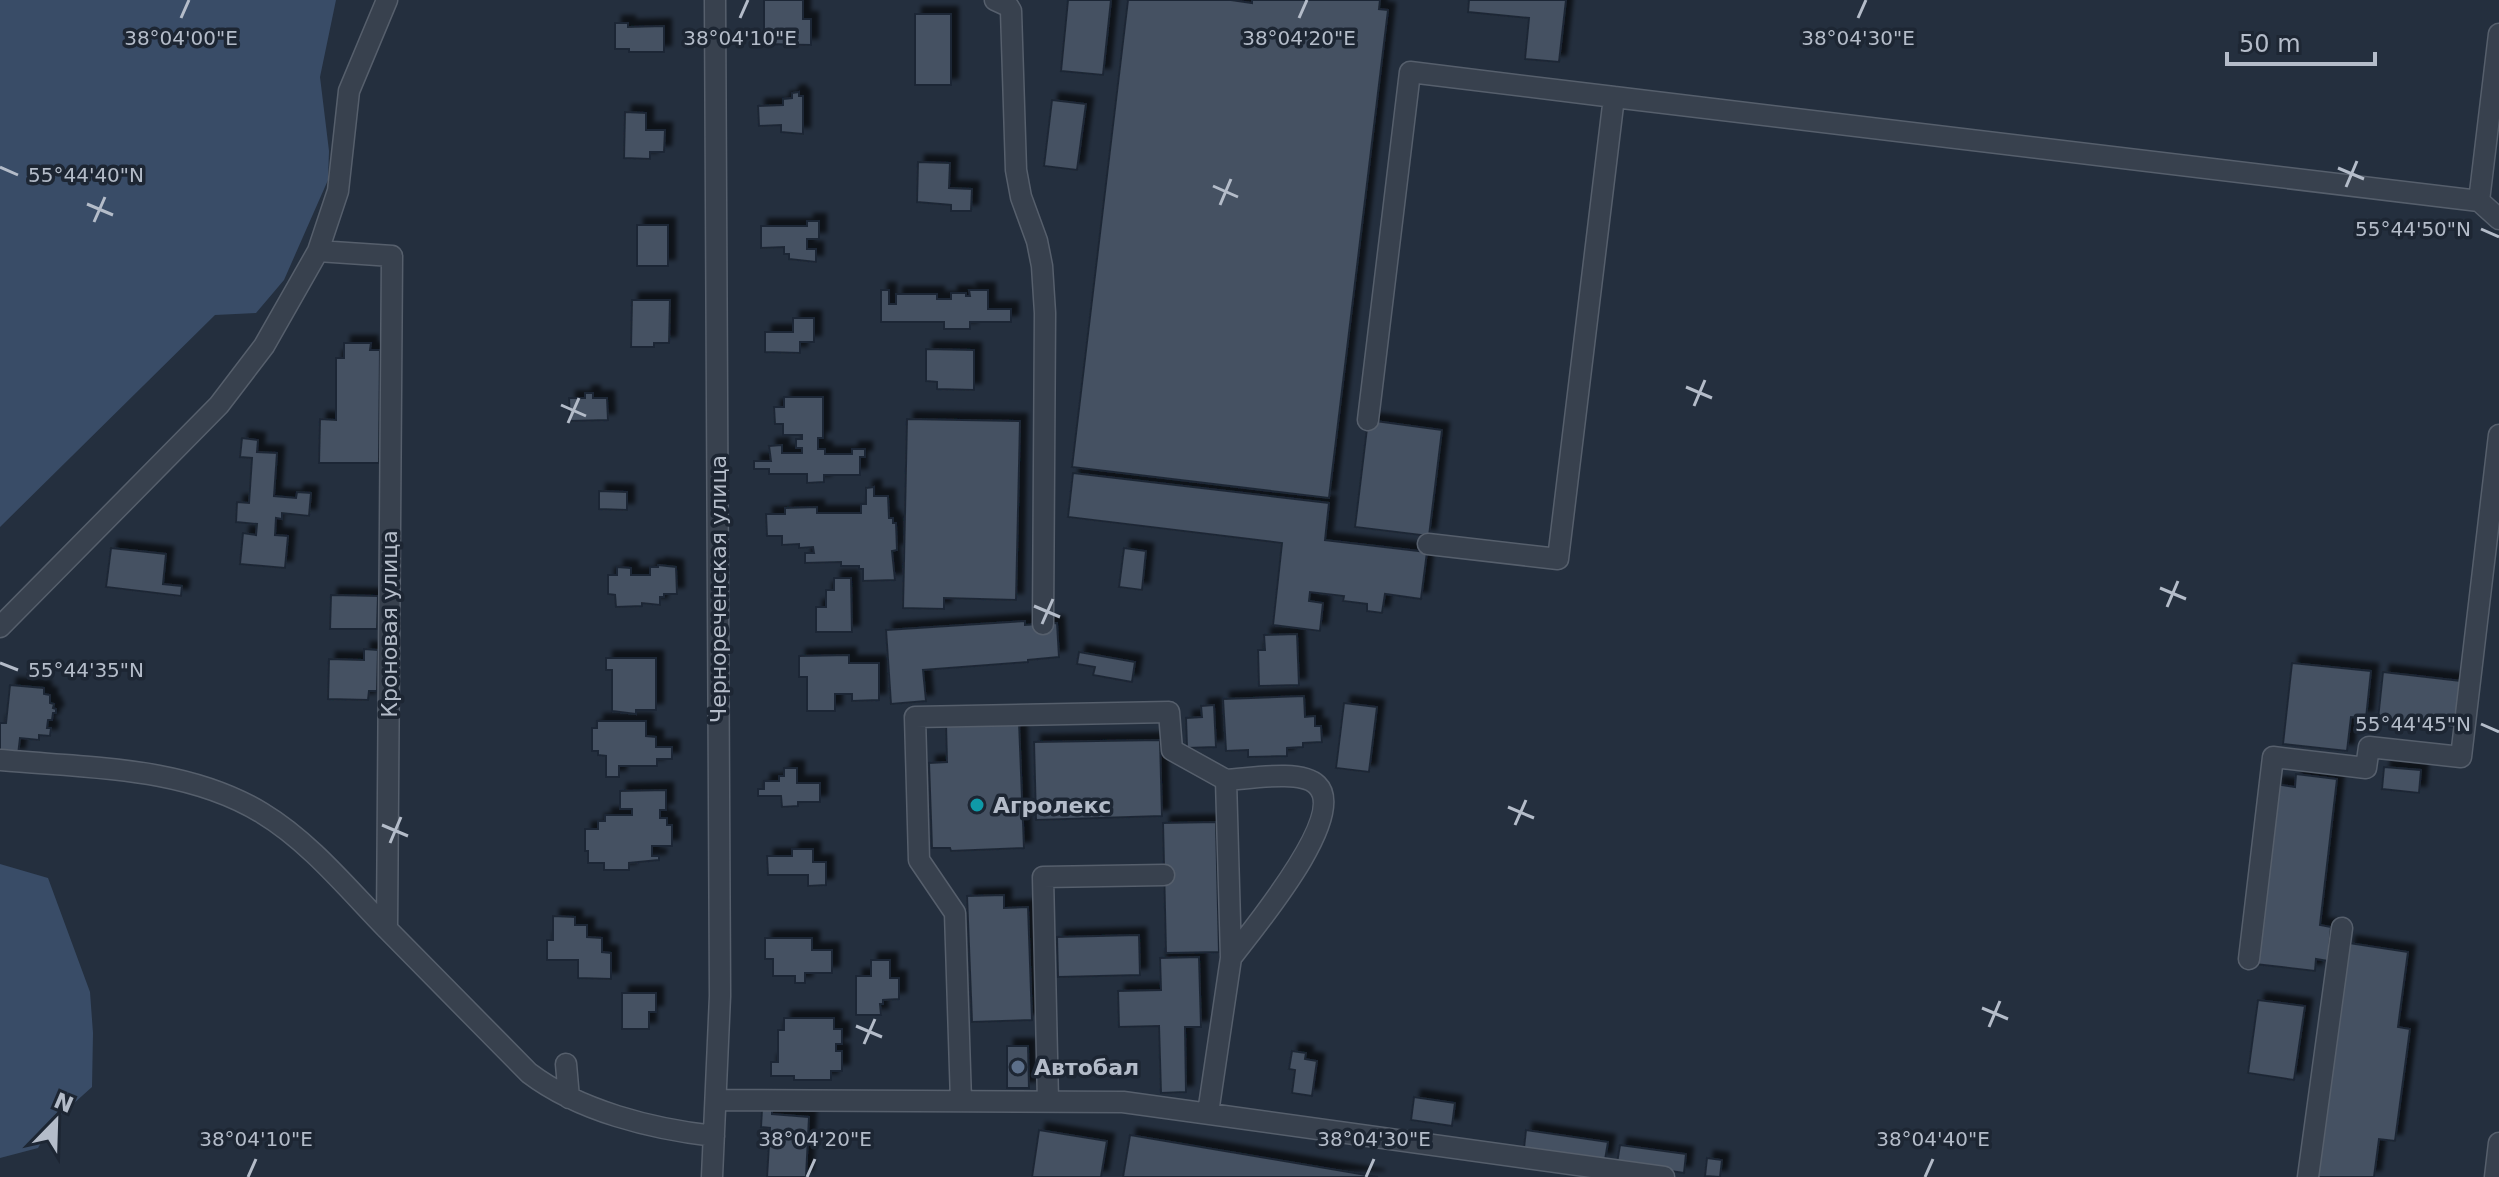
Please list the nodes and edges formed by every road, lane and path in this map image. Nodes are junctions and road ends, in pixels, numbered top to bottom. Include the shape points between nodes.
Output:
1 (387, 0) edge
2 (715, 0) edge
3 (995, 0) edge
4 (2499, 34) edge
5 (1614, 97) junction
6 (2479, 201) junction
7 (2499, 219) edge
8 (318, 251) junction
9 (1368, 420) dead end
10 (2499, 435) edge
11 (1428, 544) dead end
12 (1043, 624) dead end
13 (0, 627) edge
14 (0, 760) edge
15 (1226, 780) junction
16 (1164, 875) dead end
17 (2342, 928) dead end
18 (387, 929) junction
19 (1231, 958) junction
20 (2249, 959) dead end
21 (566, 1064) dead end
22 (569, 1098) junction
23 (716, 1100) junction
24 (961, 1101) junction
25 (1048, 1101) junction
26 (1208, 1113) junction
27 (714, 1136) junction
28 (2499, 1143) edge
29 (712, 1177) edge
30 (1664, 1177) edge
31 (2308, 1177) edge
32 (2495, 1177) edge

1 - 8 street via 349,91 338,191
2 - 23 street, Чернореченская улица via 720,964
3 - 12 street via 1011,11 1016,170 1042,266
4 - 6 street
5 - 6 street
5 - 9 street via 1410,72
5 - 11 street via 1558,559
6 - 7 street
8 - 13 street via 264,346 219,405
8 - 18 street, Кроновая улица via 392,256
10 - 20 street via 2461,757 2369,747 2366,768 2273,757
14 - 18 street via 153,774 237,799 288,831
15 - 19 street
15 - 19 street via 1306,779 1322,792 1324,803 1315,836
15 - 24 street via 1172,750 1169,712 915,717 919,860 955,913
16 - 25 street via 1043,877
17 - 31 street
18 - 22 street via 529,1073
19 - 26 street
21 - 22 street
22 - 27 street via 589,1095 675,1132
23 - 24 street
23 - 27 street, Чернореченская улица
24 - 25 street
25 - 26 street via 1123,1102
26 - 30 street
27 - 29 street, Чернореченская улица
28 - 32 street

